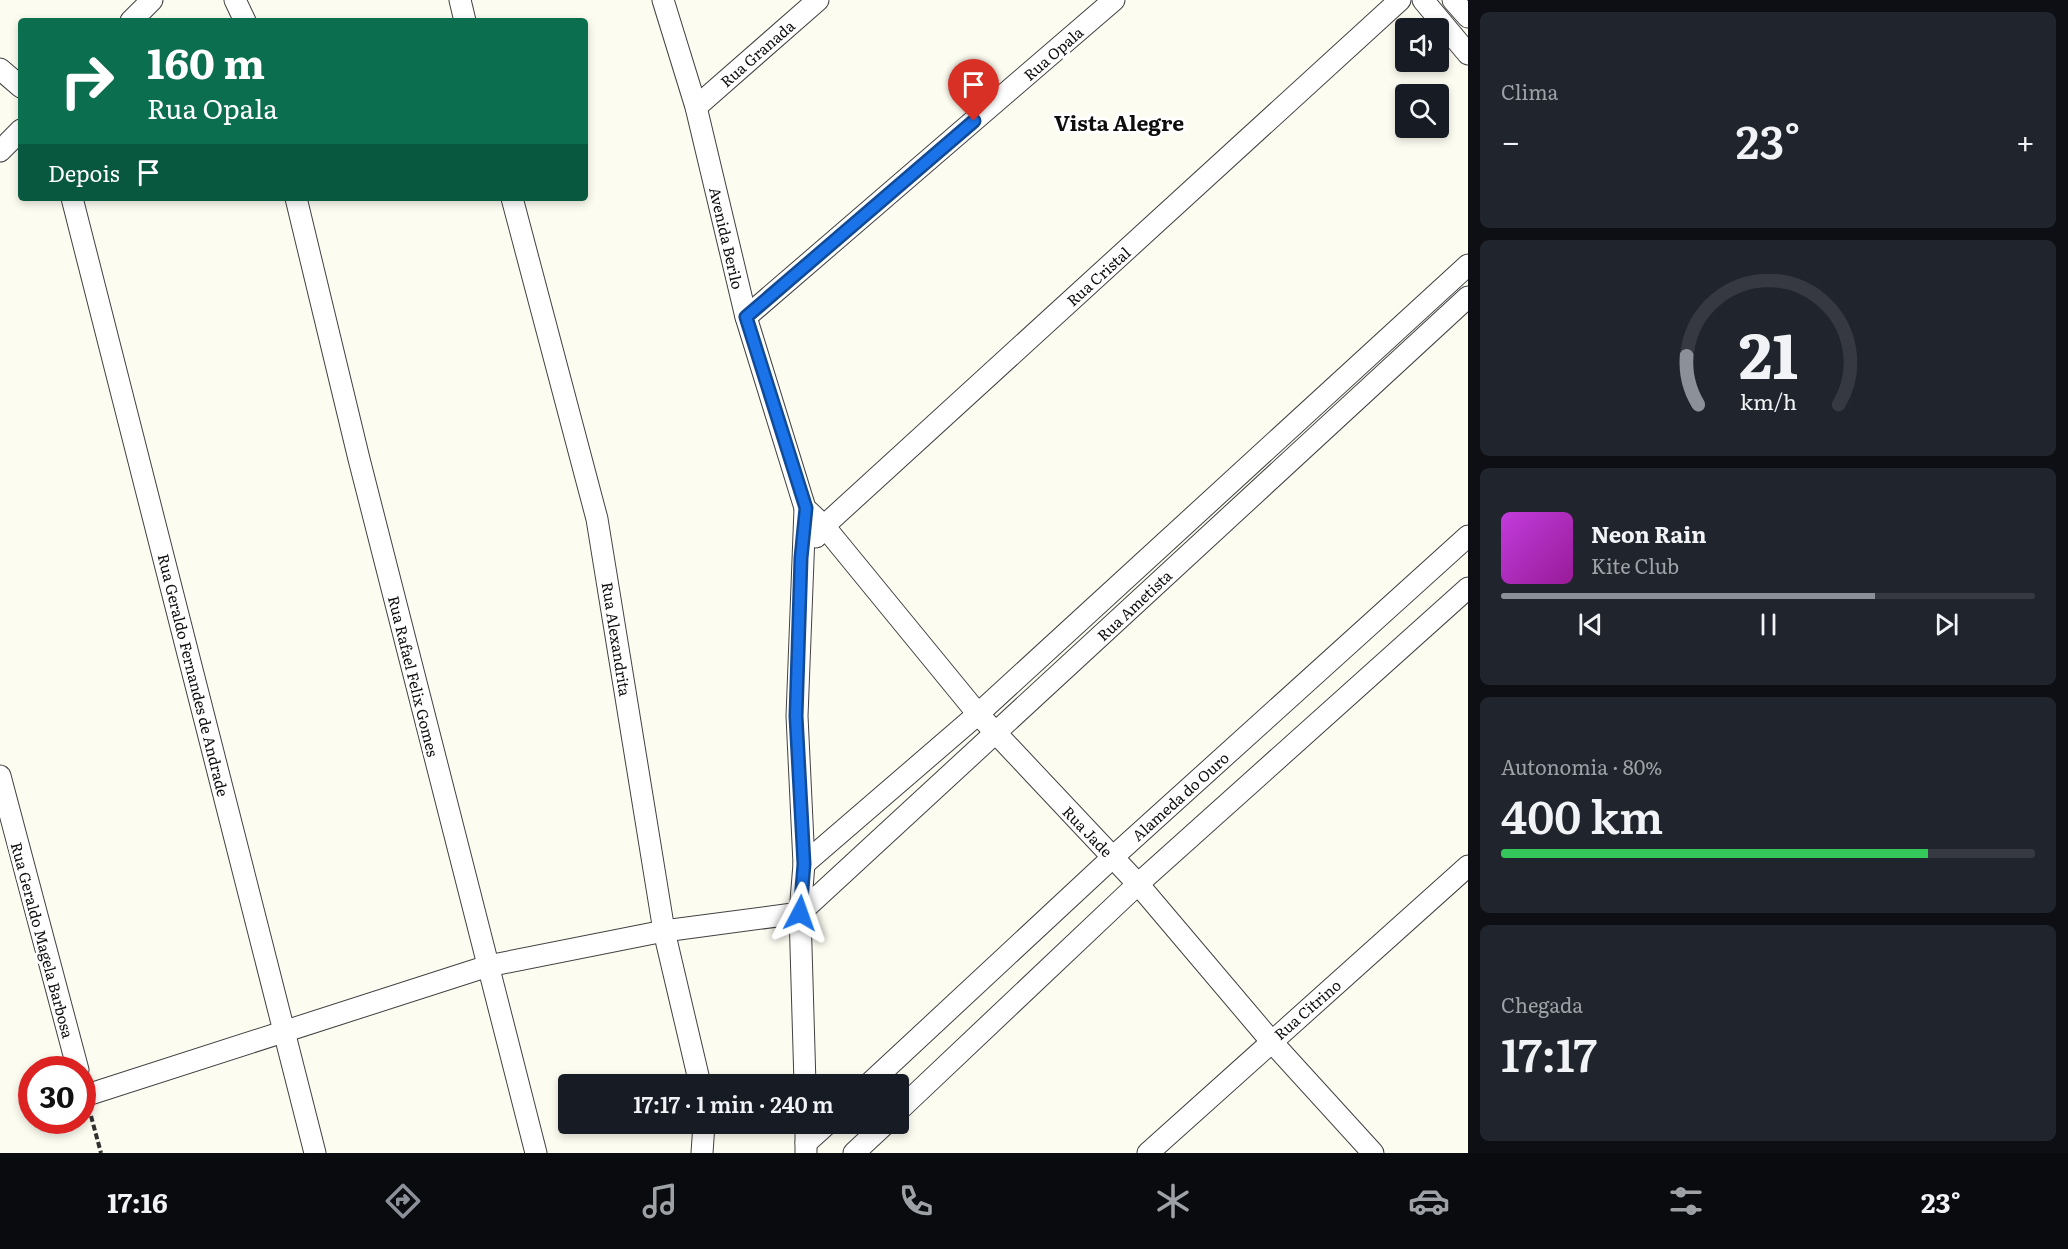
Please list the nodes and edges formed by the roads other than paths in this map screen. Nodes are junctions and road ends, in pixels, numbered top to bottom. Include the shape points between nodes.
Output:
1 (152, 0) edge
2 (235, 0) edge
3 (460, 0) edge
4 (663, 0) edge
5 (818, 0) edge
6 (1114, 0) edge
7 (1400, 0) edge
8 (1423, 0) edge
9 (1453, 0) edge
10 (1468, 17) edge
11 (134, 18) edge
12 (244, 18) edge
13 (464, 18) edge
14 (1468, 54) edge
15 (0, 69) edge
16 (18, 84) edge
17 (696, 107) junction
18 (18, 133) edge
19 (0, 151) edge
20 (73, 201) edge
21 (297, 201) edge
22 (513, 201) edge
23 (1468, 265) edge
24 (1468, 297) edge
25 (746, 317) junction
26 (806, 508) junction
27 (824, 526) junction
28 (1468, 536) edge
29 (801, 558) junction
30 (1468, 588) edge
31 (978, 714) junction
32 (995, 733) junction
33 (0, 776) edge
34 (1113, 857) junction
35 (804, 864) junction
36 (1468, 866) edge
37 (1138, 884) junction
38 (800, 913) junction
39 (664, 931) junction
40 (488, 966) junction
41 (285, 1032) junction
42 (1271, 1041) junction
43 (74, 1056) edge
44 (698, 1074) edge
45 (805, 1074) edge
46 (880, 1074) edge
47 (96, 1088) edge
48 (909, 1101) edge
49 (703, 1134) edge
50 (874, 1134) edge
51 (315, 1153) edge
52 (536, 1153) edge
53 (702, 1153) edge
54 (854, 1153) edge
55 (1148, 1153) edge
56 (1373, 1153) edge

1 - 11 street
2 - 12 street
3 - 13 street
4 - 17 street, Avenida Berilo
5 - 17 street, Rua Granada
6 - 25 street, Rua Opala
7 - 27 street, Rua Cristal
8 - 14 street
9 - 10 street
15 - 16 street
17 - 25 street, Avenida Berilo
18 - 19 street
20 - 41 street, Rua Geraldo Fernandes de Andrade
21 - 40 street, Rua Rafael Felix Gomes
22 - 39 street, Rua Alexandrita via 597,519
23 - 31 street, Rua Ametista
24 - 32 street, Rua Ametista
25 - 26 street, Avenida Berilo
26 - 27 street, Rua Jade
26 - 29 street, Avenida Berilo
27 - 29 street, Rua Cristal
27 - 31 street, Rua Jade
28 - 34 street, Alameda do Ouro
29 - 35 street, Avenida Berilo via 796,716
30 - 37 street
31 - 32 street, Rua Jade
31 - 35 street, Rua Ametista
32 - 34 street, Rua Jade
32 - 38 street, Rua Ametista
33 - 43 street, Rua Geraldo Magela Barbosa
34 - 37 street, Rua Jade
34 - 46 street, Alameda do Ouro
35 - 38 street, Avenida Berilo
36 - 42 street, Rua Citrino
37 - 42 street, Rua Jade
37 - 48 street
38 - 39 street
38 - 45 street, Avenida Berilo
39 - 40 street
39 - 44 street, Rua Alexandrita
40 - 41 street
40 - 52 street, Rua Rafael Felix Gomes
41 - 47 street
41 - 51 street, Rua Geraldo Fernandes de Andrade
42 - 55 street, Rua Citrino
42 - 56 street, Rua Jade
49 - 53 street
50 - 54 street

